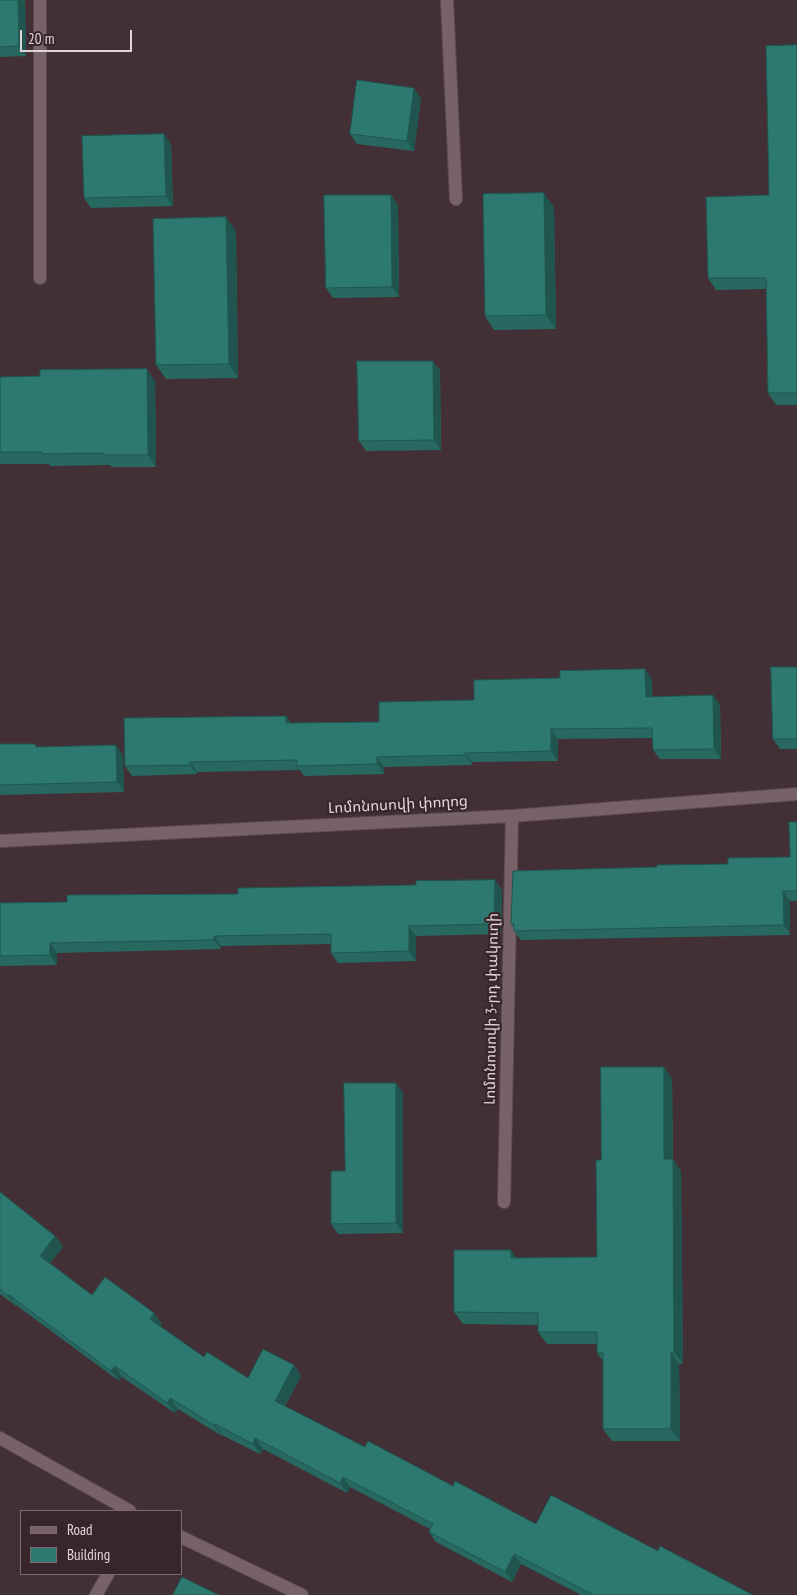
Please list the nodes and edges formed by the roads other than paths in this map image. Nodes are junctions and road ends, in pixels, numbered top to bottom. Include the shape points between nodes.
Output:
1 (40, 0) edge
2 (447, 0) edge
3 (456, 199) dead end
4 (40, 278) dead end
5 (797, 794) edge
6 (512, 816) junction
7 (0, 841) edge
8 (504, 1202) dead end
9 (0, 1438) edge
10 (128, 1510) edge
11 (182, 1537) edge
12 (107, 1575) edge
13 (96, 1595) edge
14 (302, 1595) edge

1 - 4 street
2 - 3 street
5 - 6 street, Լոմոնոսովի փողոց
6 - 7 street, Լոմոնոսովի փողոց
6 - 8 street, Լոմոնոսովի 3-րդ փակուղի
9 - 10 street
11 - 14 street
12 - 13 street

